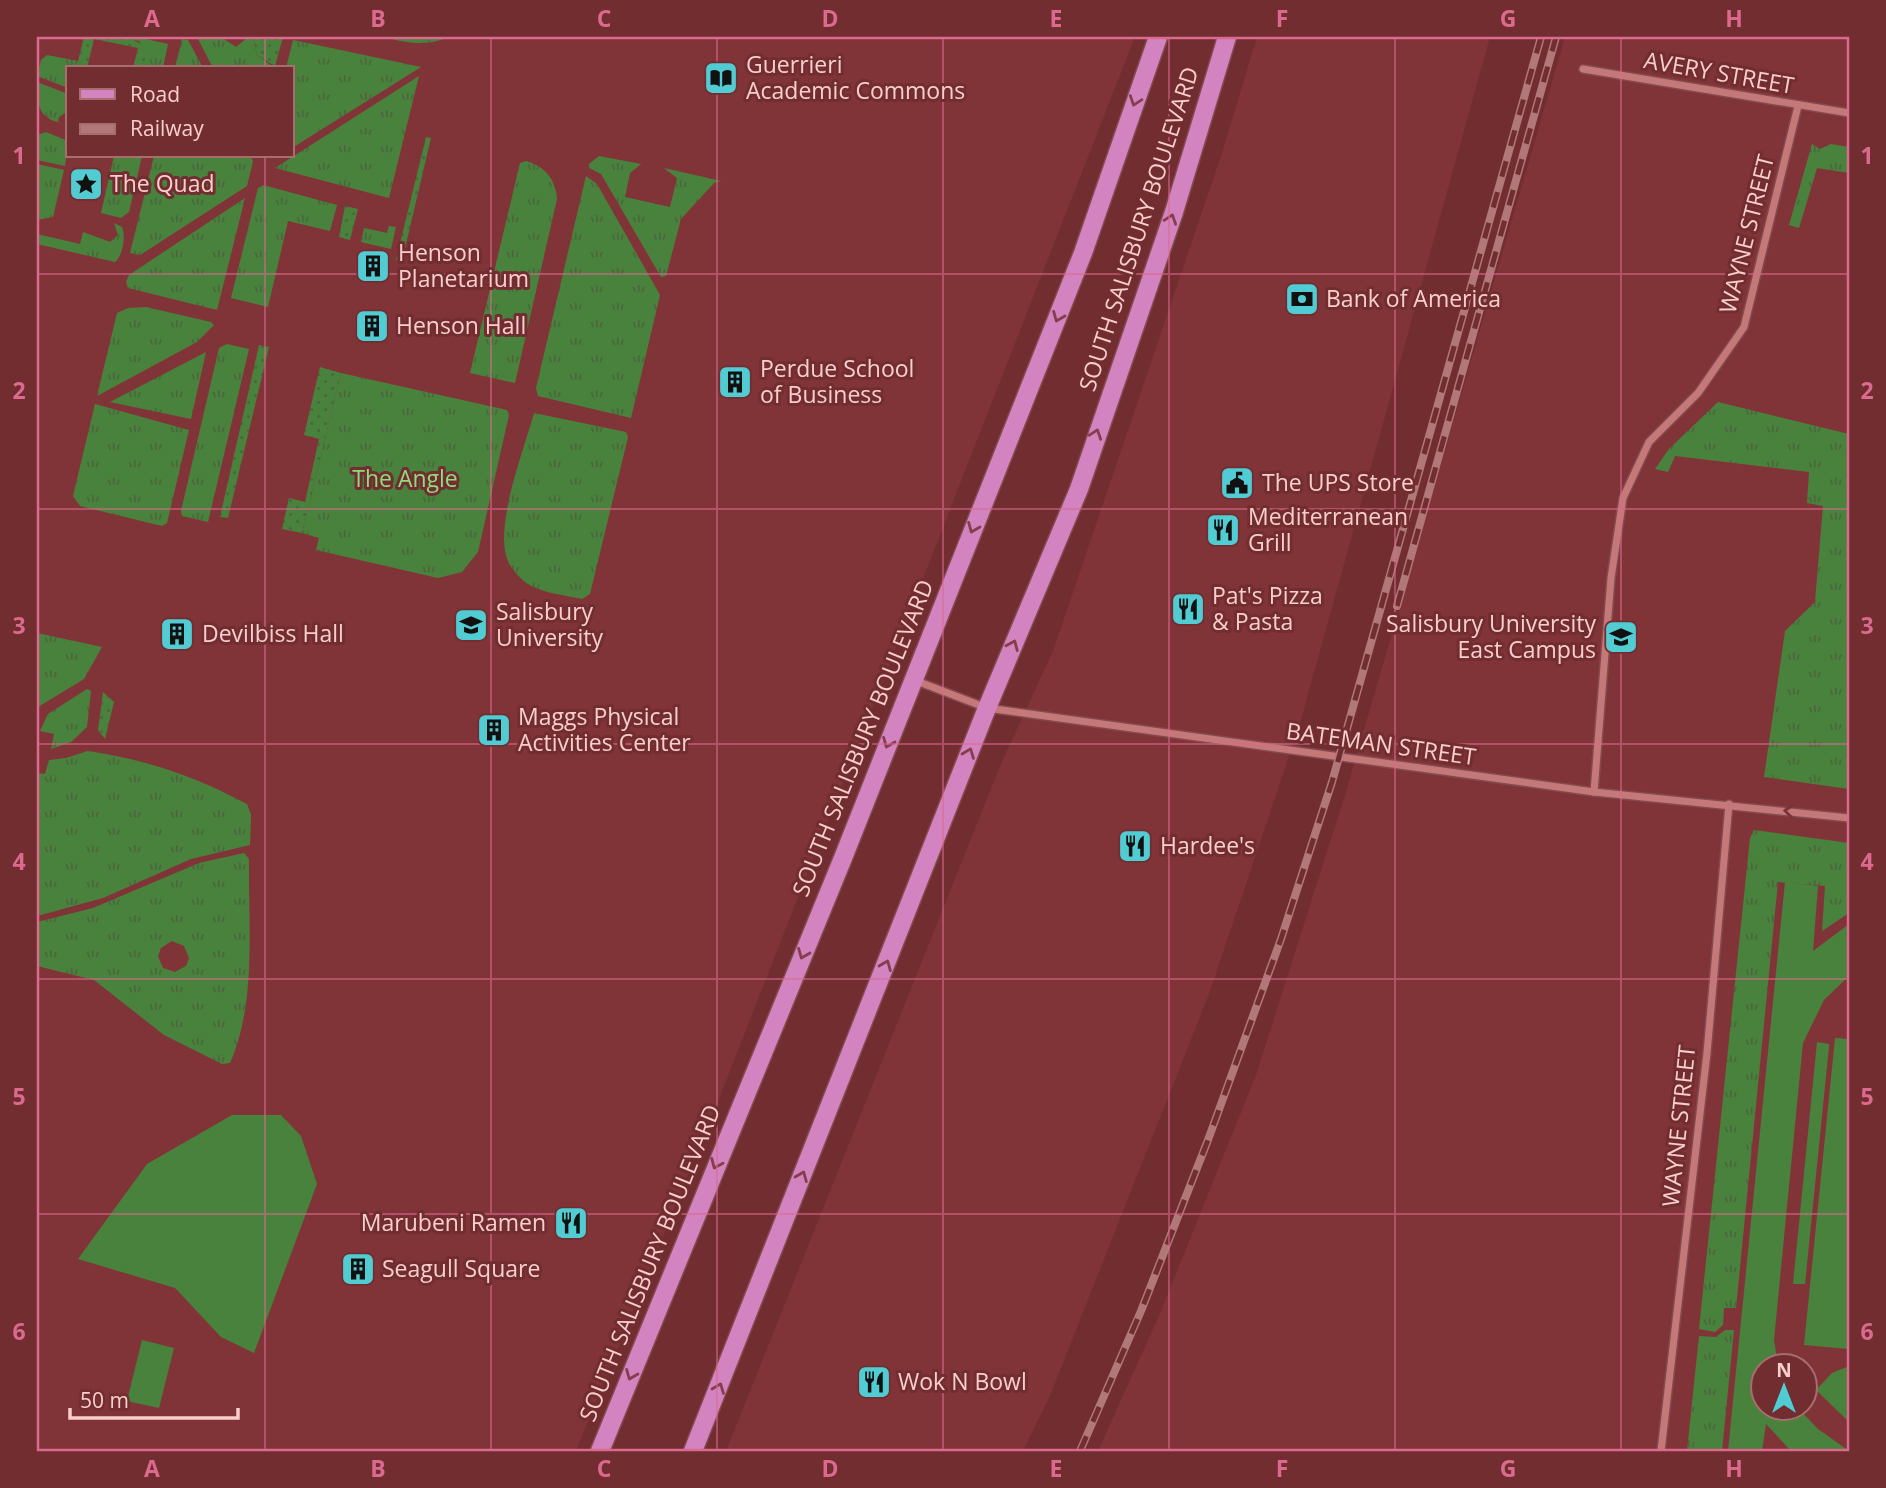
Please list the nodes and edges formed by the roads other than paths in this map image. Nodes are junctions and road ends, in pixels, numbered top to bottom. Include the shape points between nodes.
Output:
1 (1158, 37) edge
2 (1227, 37) edge
3 (1583, 69) dead end
4 (1798, 106) junction
5 (1849, 113) edge
6 (913, 680) junction
7 (986, 708) junction
8 (1594, 792) junction
9 (1729, 804) junction
10 (1849, 818) edge
11 (600, 1451) edge
12 (693, 1451) edge
13 (1661, 1451) edge

1 -> 6 main road, SOUTH SALISBURY BOULEVARD via 1083,254
7 -> 2 main road, SOUTH SALISBURY BOULEVARD via 1079,489 1174,212
3 - 4 street, AVERY STREET
4 - 5 street, AVERY STREET
4 - 8 street, WAYNE STREET via 1744,327 1698,393 1649,442 1623,498 1611,578
6 - 7 street, BATEMAN STREET
6 -> 11 main road, SOUTH SALISBURY BOULEVARD
7 - 8 street, BATEMAN STREET
12 -> 7 main road, SOUTH SALISBURY BOULEVARD
8 - 9 street, BATEMAN STREET
10 -> 9 street, BATEMAN STREET
9 - 13 street, WAYNE STREET via 1707,1053

